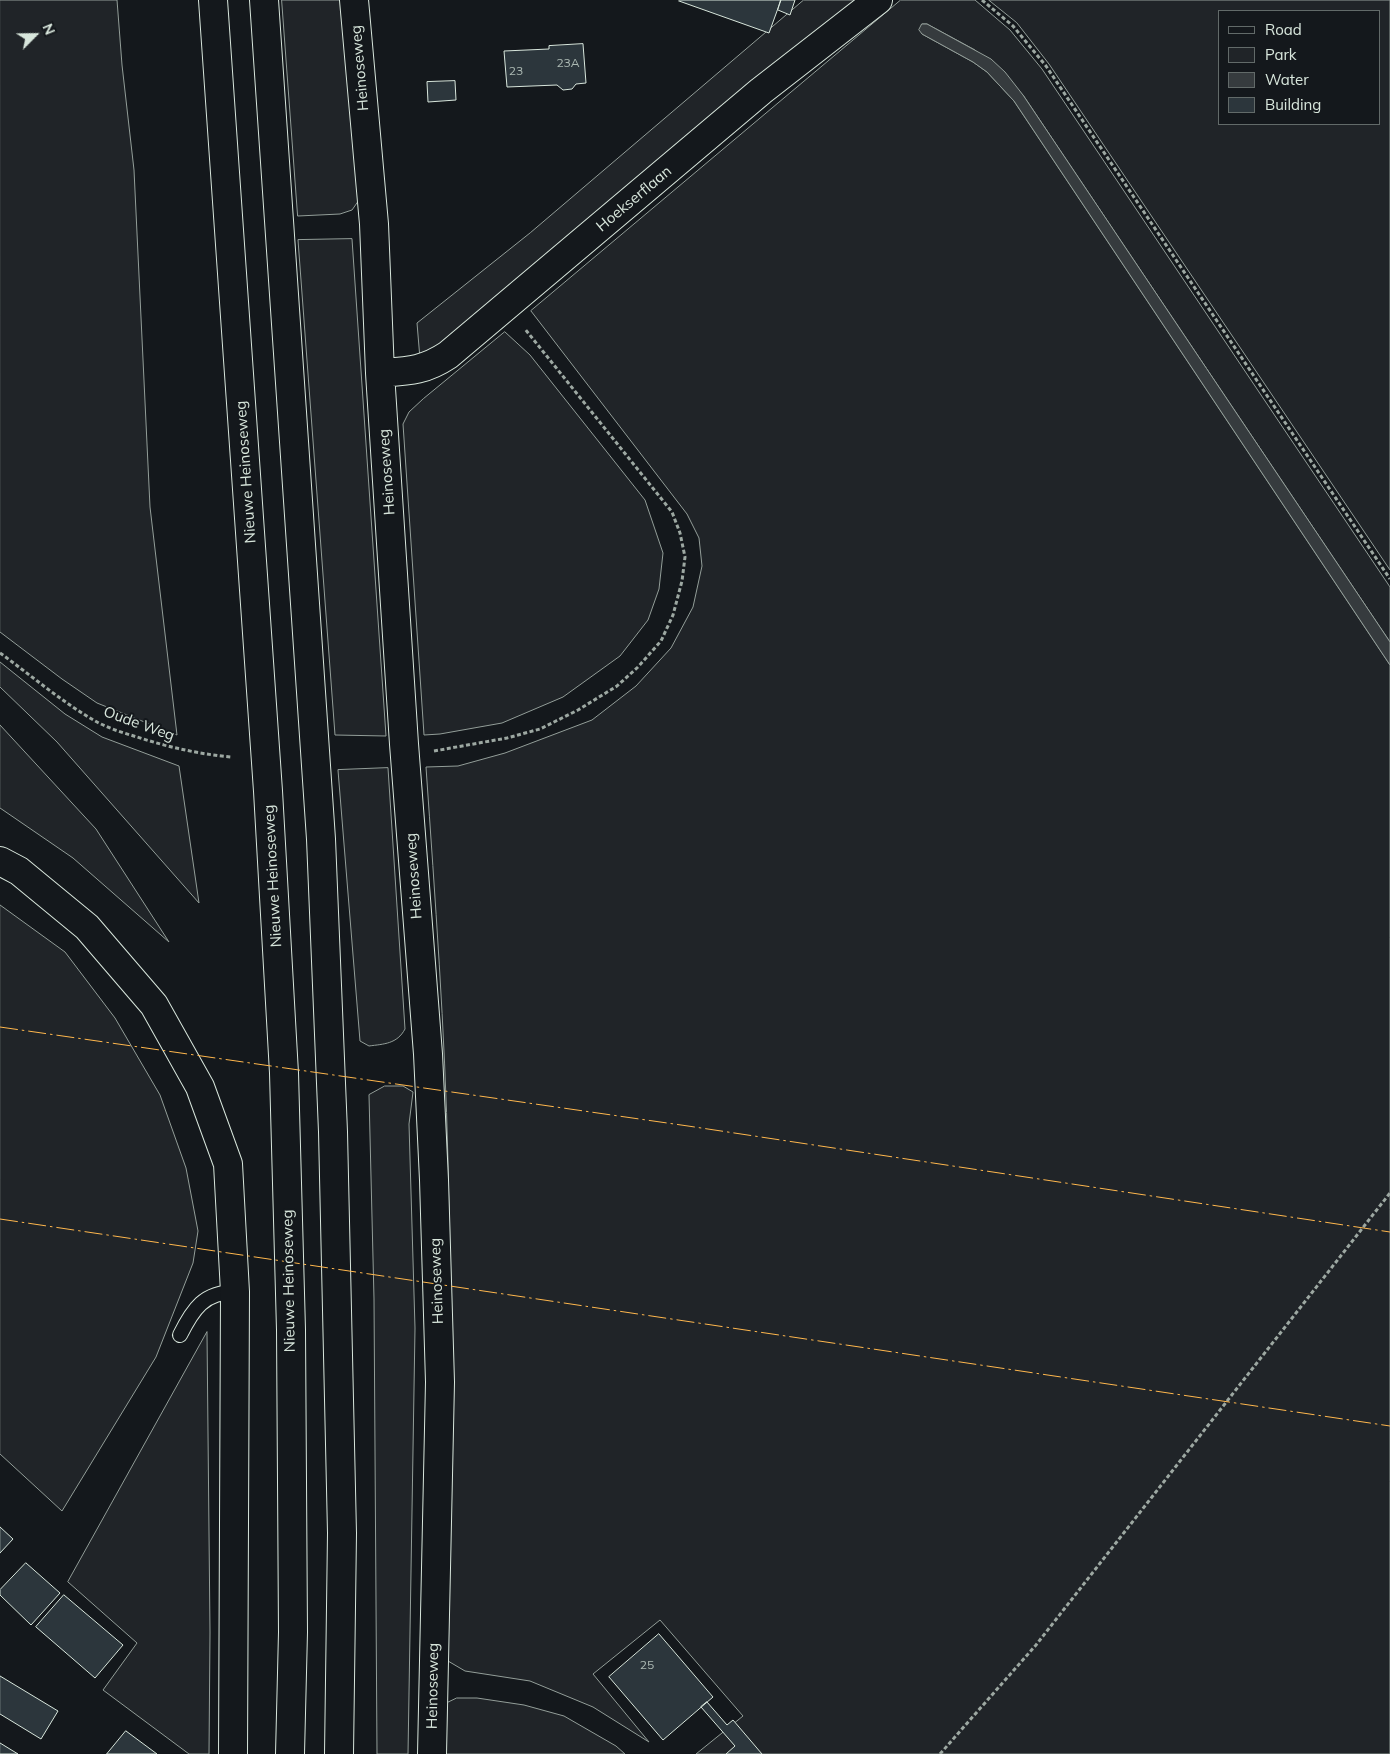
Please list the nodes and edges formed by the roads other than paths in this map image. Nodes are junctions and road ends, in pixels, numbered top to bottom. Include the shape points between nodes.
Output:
1 (214, 0) edge
2 (264, 0) edge
3 (354, 0) edge
4 (878, 0) edge
5 (380, 373) junction
6 (0, 861) edge
7 (235, 1292) junction
8 (180, 1334) dead end
9 (233, 1754) edge
10 (290, 1754) edge
11 (339, 1754) edge
12 (432, 1754) edge

1 - 10 main road, Nieuwe Heinoseweg via 284,1073 291,1330 293,1632
2 - 11 main road via 322,858 333,1132 342,1533
3 - 5 main road, Heinoseweg via 374,224
4 - 5 main road, Hoekserflaan via 761,91 448,355 419,370
5 - 12 main road, Heinoseweg via 434,1180 440,1382
6 - 7 main road via 19,871 87,927 154,1005 200,1087 228,1164
7 - 8 lane via 218,1294 199,1305
7 - 9 main road

